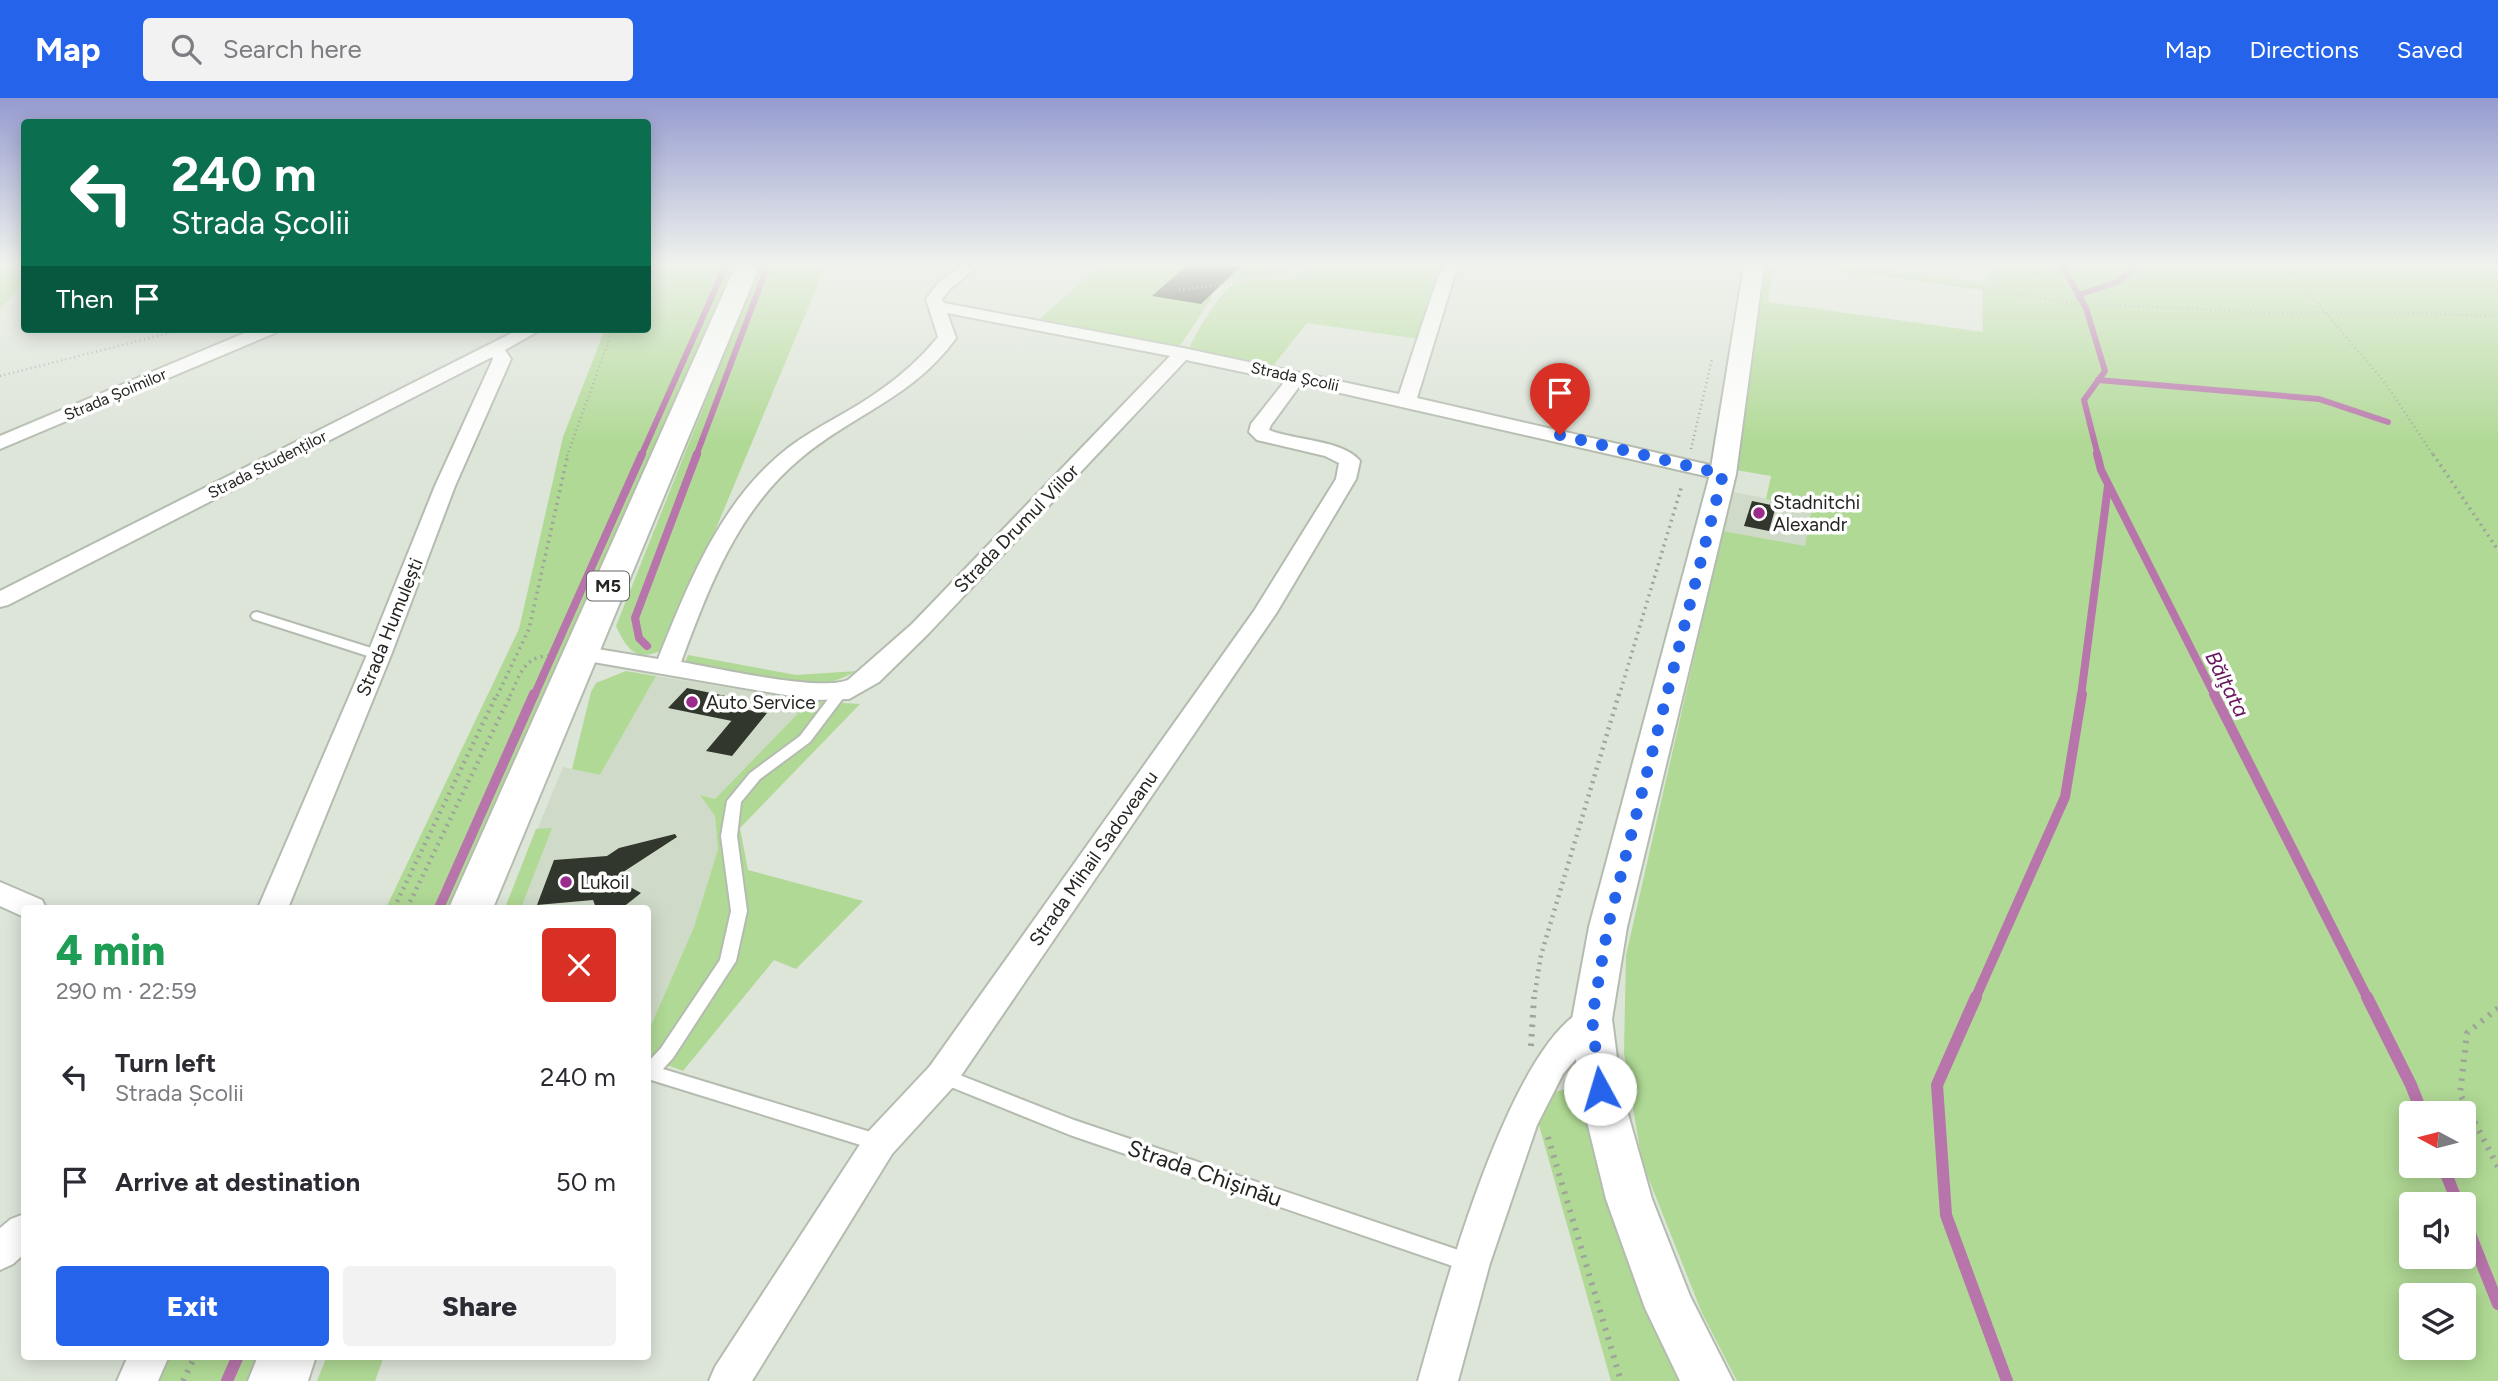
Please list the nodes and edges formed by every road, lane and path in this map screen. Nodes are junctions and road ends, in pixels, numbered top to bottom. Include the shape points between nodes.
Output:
1 (722, 325) edge
2 (952, 325) edge
3 (981, 325) edge
4 (1035, 325) edge
5 (1431, 325) edge
6 (1745, 325) edge
7 (2335, 325) edge
8 (171, 333) edge
9 (260, 333) edge
10 (525, 333) edge
11 (612, 333) edge
12 (959, 333) junction
13 (494, 348) junction
14 (1183, 353) junction
15 (0, 376) edge
16 (1297, 377) junction
17 (1407, 400) junction
18 (0, 443) edge
19 (1723, 474) junction
20 (2498, 550) edge
21 (0, 600) edge
22 (257, 616) dead end
23 (579, 653) junction
24 (379, 655) junction
25 (541, 656) dead end
26 (667, 667) junction
27 (840, 693) junction
28 (0, 893) edge
29 (25, 905) edge
30 (274, 905) edge
31 (395, 905) edge
32 (408, 905) edge
33 (472, 905) edge
34 (2498, 1008) edge
35 (1592, 1018) junction
36 (651, 1069) edge
37 (651, 1073) edge
38 (942, 1076) junction
39 (880, 1143) junction
40 (2498, 1167) edge
41 (21, 1234) edge
42 (0, 1252) edge
43 (1471, 1263) junction
44 (147, 1360) edge
45 (193, 1360) edge
46 (286, 1360) edge
47 (137, 1381) edge
48 (183, 1381) edge
49 (278, 1381) edge
50 (729, 1381) edge
51 (1438, 1381) edge
52 (1707, 1381) edge

1 - 23 highway, M5
2 - 12 street
3 - 12 street
4 - 14 street, Strada Școlii
5 - 17 street
6 - 19 street
7 - 20 path via 2385,383
8 - 15 path
9 - 18 street, Strada Șoimilor
10 - 13 street, Strada Studenților
11 - 31 path via 569,449 529,629
12 - 26 street via 894,388 792,455 767,480 728,528 707,566
13 - 21 street, Strada Studenților
13 - 24 street, Strada Humulești via 502,359 445,486
14 - 16 street, Strada Școlii
14 - 27 street, Strada Drumul Viilor via 920,629 870,677
16 - 17 street, Strada Școlii
16 - 38 street, Strada Mihail Sadoveanu via 1259,432 1350,461 1346,479 1265,612
17 - 19 street, Strada Școlii
19 - 35 street via 1608,926
22 - 24 lane
23 - 26 street
23 - 33 highway, M5
24 - 30 street, Strada Humulești
25 - 32 path via 526,663
26 - 27 street
27 - 36 lane, Strada Drumul Viilor via 806,739 755,776 734,801 729,836 739,911 728,961 667,1053
28 - 29 street
34 - 40 path via 2467,1033 2460,1094
35 - 43 street via 1551,1065 1520,1123
35 - 52 street via 1600,1089 1629,1199 1670,1308
37 - 39 lane
38 - 39 street, Strada Mihail Sadoveanu
38 - 43 lane, Strada Chișinău via 1070,1127
39 - 50 street, Strada Mihail Sadoveanu
41 - 42 street
43 - 51 street
44 - 47 street
45 - 48 path
46 - 49 highway

